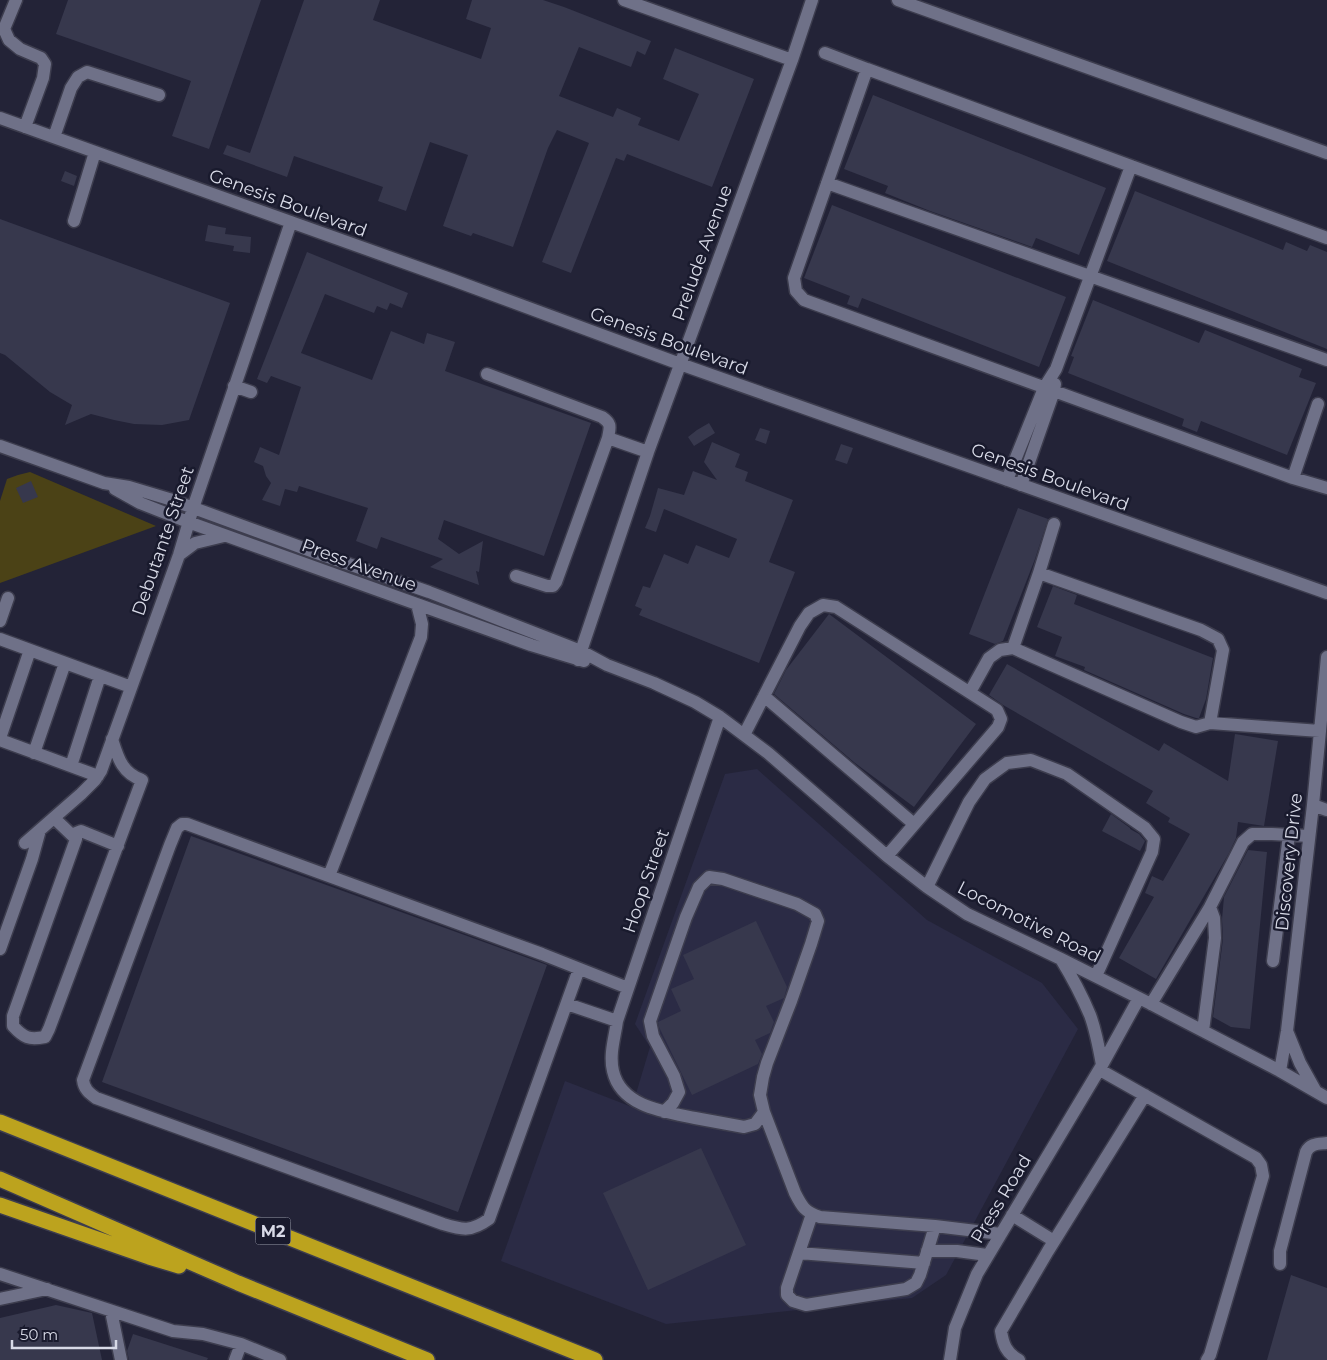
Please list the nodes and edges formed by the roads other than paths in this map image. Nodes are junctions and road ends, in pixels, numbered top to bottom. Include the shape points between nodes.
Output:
1 (16, 0) edge
2 (624, 0) edge
3 (812, 0) edge
4 (898, 0) edge
5 (824, 53) dead end
6 (792, 60) junction
7 (868, 69) junction
8 (159, 95) dead end
9 (0, 118) edge
10 (25, 127) junction
11 (54, 137) junction
12 (95, 152) junction
13 (1327, 153) edge
14 (1131, 166) junction
15 (827, 183) junction
16 (74, 221) dead end
17 (292, 222) junction
18 (1327, 238) edge
19 (1090, 276) junction
20 (1327, 360) edge
21 (680, 364) junction
22 (487, 374) dead end
23 (234, 386) junction
24 (1049, 389) junction
25 (251, 392) dead end
26 (1318, 404) dead end
27 (608, 438) junction
28 (0, 448) edge
29 (648, 452) junction
30 (1293, 478) junction
31 (1007, 480) junction
32 (104, 483) junction
33 (1021, 485) junction
34 (1327, 488) edge
35 (192, 508) junction
36 (168, 514) junction
37 (188, 522) junction
38 (1054, 524) dead end
39 (226, 536) junction
40 (179, 555) junction
41 (1039, 573) junction
42 (516, 576) dead end
43 (1327, 593) edge
44 (8, 598) dead end
45 (417, 604) junction
46 (477, 610) junction
47 (0, 621) edge
48 (472, 624) junction
49 (0, 639) edge
50 (1014, 648) junction
51 (30, 650) junction
52 (579, 656) junction
53 (1327, 657) edge
54 (65, 663) junction
55 (100, 676) junction
56 (131, 687) junction
57 (970, 692) junction
58 (764, 696) junction
59 (720, 717) junction
60 (1210, 723) junction
61 (1320, 731) junction
62 (744, 735) junction
63 (0, 739) edge
64 (112, 739) junction
65 (34, 753) junction
66 (71, 766) junction
67 (98, 776) junction
68 (1313, 805) junction
69 (1327, 810) edge
70 (54, 818) junction
71 (914, 824) junction
72 (40, 830) junction
73 (1289, 835) junction
74 (74, 836) junction
75 (1310, 836) junction
76 (25, 843) dead end
77 (118, 846) junction
78 (887, 856) junction
79 (330, 876) junction
80 (927, 887) junction
81 (1210, 907) junction
82 (0, 949) edge
83 (1061, 959) junction
84 (1273, 962) dead end
85 (579, 969) junction
86 (1096, 976) junction
87 (628, 988) junction
88 (1139, 998) junction
89 (567, 1004) junction
90 (1151, 1004) junction
91 (617, 1021) junction
92 (1203, 1031) junction
93 (1287, 1031) junction
94 (1101, 1067) junction
95 (1280, 1071) junction
96 (1316, 1091) junction
97 (1145, 1094) junction
98 (1327, 1098) edge
99 (664, 1112) junction
100 (764, 1112) junction
101 (0, 1122) edge
102 (1327, 1143) edge
103 (0, 1179) edge
104 (0, 1205) edge
105 (812, 1214) junction
106 (1012, 1215) junction
107 (935, 1226) junction
108 (1000, 1234) junction
109 (1054, 1241) junction
110 (799, 1253) junction
111 (988, 1255) junction
112 (925, 1257) junction
113 (1280, 1264) dead end
114 (0, 1274) edge
115 (238, 1283) junction
116 (47, 1290) junction
117 (0, 1300) edge
118 (111, 1311) junction
119 (547, 1341) junction
120 (241, 1344) junction
121 (121, 1360) edge
122 (235, 1360) edge
123 (280, 1360) edge
124 (426, 1360) edge
125 (579, 1360) edge
126 (595, 1360) edge
127 (950, 1360) edge
128 (1019, 1360) edge
129 (1207, 1360) edge

1 - 10 street via 4,29 9,40 46,64 44,78
2 - 6 street
3 - 6 street, Prelude Avenue
4 - 13 street
5 - 7 street
6 - 21 street, Prelude Avenue
7 - 14 street
7 - 15 street
8 - 11 street via 87,72 78,77 71,88
9 - 10 street, Genesis Boulevard
10 - 11 street, Genesis Boulevard
11 - 12 street, Genesis Boulevard
12 - 16 street
12 - 17 street, Genesis Boulevard
14 - 18 street
14 - 19 street
15 - 19 street
15 - 24 street via 794,278 796,291 804,300
17 - 21 street, Genesis Boulevard
17 - 23 street, Debutante Street
19 - 20 street
19 - 24 street
21 - 29 street, Prelude Avenue
21 - 31 street, Genesis Boulevard
22 - 27 street via 602,417 610,424
23 - 25 street
23 - 35 street, Debutante Street
24 - 30 street
24 - 31 street
24 - 33 street
26 - 30 street
27 - 29 street
27 - 42 street via 556,582 547,586
28 - 32 street, Press Avenue
29 - 52 street, Prelude Avenue
30 - 34 street
31 - 33 street, Genesis Boulevard
32 - 35 street, Press Avenue via 146,492
32 - 36 street, Press Avenue
33 - 43 street, Genesis Boulevard
35 - 37 street, Debutante Street
35 - 46 street, Press Avenue
36 - 37 street, Press Avenue
36 - 40 street via 174,526
37 - 39 street, Press Avenue
37 - 40 street, Debutante Street
38 - 41 street
39 - 40 street via 194,543
39 - 45 street, Press Avenue
40 - 56 street, Debutante Street
41 - 50 street
41 - 60 street via 1201,630 1218,639 1223,650
44 - 47 street
45 - 48 street, Press Avenue
45 - 79 street via 422,624 421,637
46 - 48 street
46 - 52 street, Press Avenue
48 - 52 street, Press Avenue via 531,645
49 - 51 street
50 - 57 street via 1000,650 989,658
50 - 60 street via 1181,722 1196,727
51 - 54 street
51 - 63 street
52 - 59 street, Press Avenue via 654,683
53 - 61 street, Discovery Drive
54 - 55 street
54 - 65 street
55 - 56 street
55 - 66 street
56 - 64 street, Debutante Street
57 - 58 street via 836,607 823,605 809,613 800,626
57 - 71 street via 997,710 1001,719 998,727
58 - 62 street
58 - 71 street
59 - 62 street, Locomotive Road
59 - 87 street, Hoop Street
60 - 61 street
61 - 68 street, Discovery Drive
62 - 78 street, Locomotive Road
63 - 65 street
64 - 67 street, Debutante Street
64 - 77 street via 121,763 134,777 142,780
65 - 66 street
66 - 67 street
67 - 70 street, Debutante Street
68 - 69 street
68 - 75 street, Discovery Drive
70 - 72 street, Debutante Street
70 - 74 street
71 - 78 street
72 - 76 street, Debutante Street
72 - 82 street
73 - 75 street
73 - 81 street via 1252,834 1244,842
73 - 84 street
74 - 77 street via 80,831
74 - 77 street via 76,839 13,1016 13,1026 32,1039 45,1037 49,1029
75 - 93 street, Discovery Drive
78 - 80 street, Locomotive Road
79 - 85 street
79 - 89 street via 197,828 182,824 177,828 83,1080 87,1091 96,1098 398,1208 469,1230 489,1219
80 - 83 street, Locomotive Road via 967,914
80 - 86 street via 969,802 985,780 1008,763 1031,760 1067,774 1145,828 1154,839 1152,852
81 - 90 street
81 - 92 street via 1215,938
83 - 86 street, Locomotive Road
83 - 94 street via 1090,1016
85 - 87 street
85 - 89 street
86 - 88 street, Locomotive Road
87 - 91 street, Hoop Street
88 - 90 street, Locomotive Road
88 - 94 street, Press Road
89 - 91 street
90 - 92 street, Locomotive Road
91 - 99 street, Hoop Street via 611,1057 613,1072 621,1089 633,1099
92 - 95 street, Locomotive Road
93 - 95 street, Discovery Drive
93 - 96 street
94 - 97 street
94 - 106 street, Press Road
95 - 96 street, Locomotive Road
96 - 98 street, Locomotive Road
97 - 109 street
97 - 129 street via 1256,1158 1261,1165 1263,1176
99 - 100 street via 744,1127 755,1124
99 - 100 street via 679,1092 653,1036 650,1021 686,917 699,887 708,877 797,904 815,914 818,921 765,1070 760,1095
100 - 105 street via 795,1193 806,1211
101 - 119 highway, M2
102 - 113 street via 1308,1147 1306,1152 1280,1251
103 - 115 highway
104 - 115 highway via 149,1257
105 - 107 street
105 - 110 street
106 - 108 street, Press Road
106 - 109 street
107 - 108 street
107 - 112 street
108 - 111 street, Press Road
109 - 128 street via 1001,1331 1006,1350
110 - 112 street
110 - 112 street via 787,1295 806,1305 906,1289 916,1283
111 - 112 street via 957,1251
111 - 127 street, Press Road via 955,1328
114 - 116 street
115 - 124 highway
116 - 117 street
116 - 118 street
118 - 120 street via 173,1331 203,1334
118 - 121 street
119 - 125 highway
119 - 126 highway
120 - 122 street
120 - 123 street

